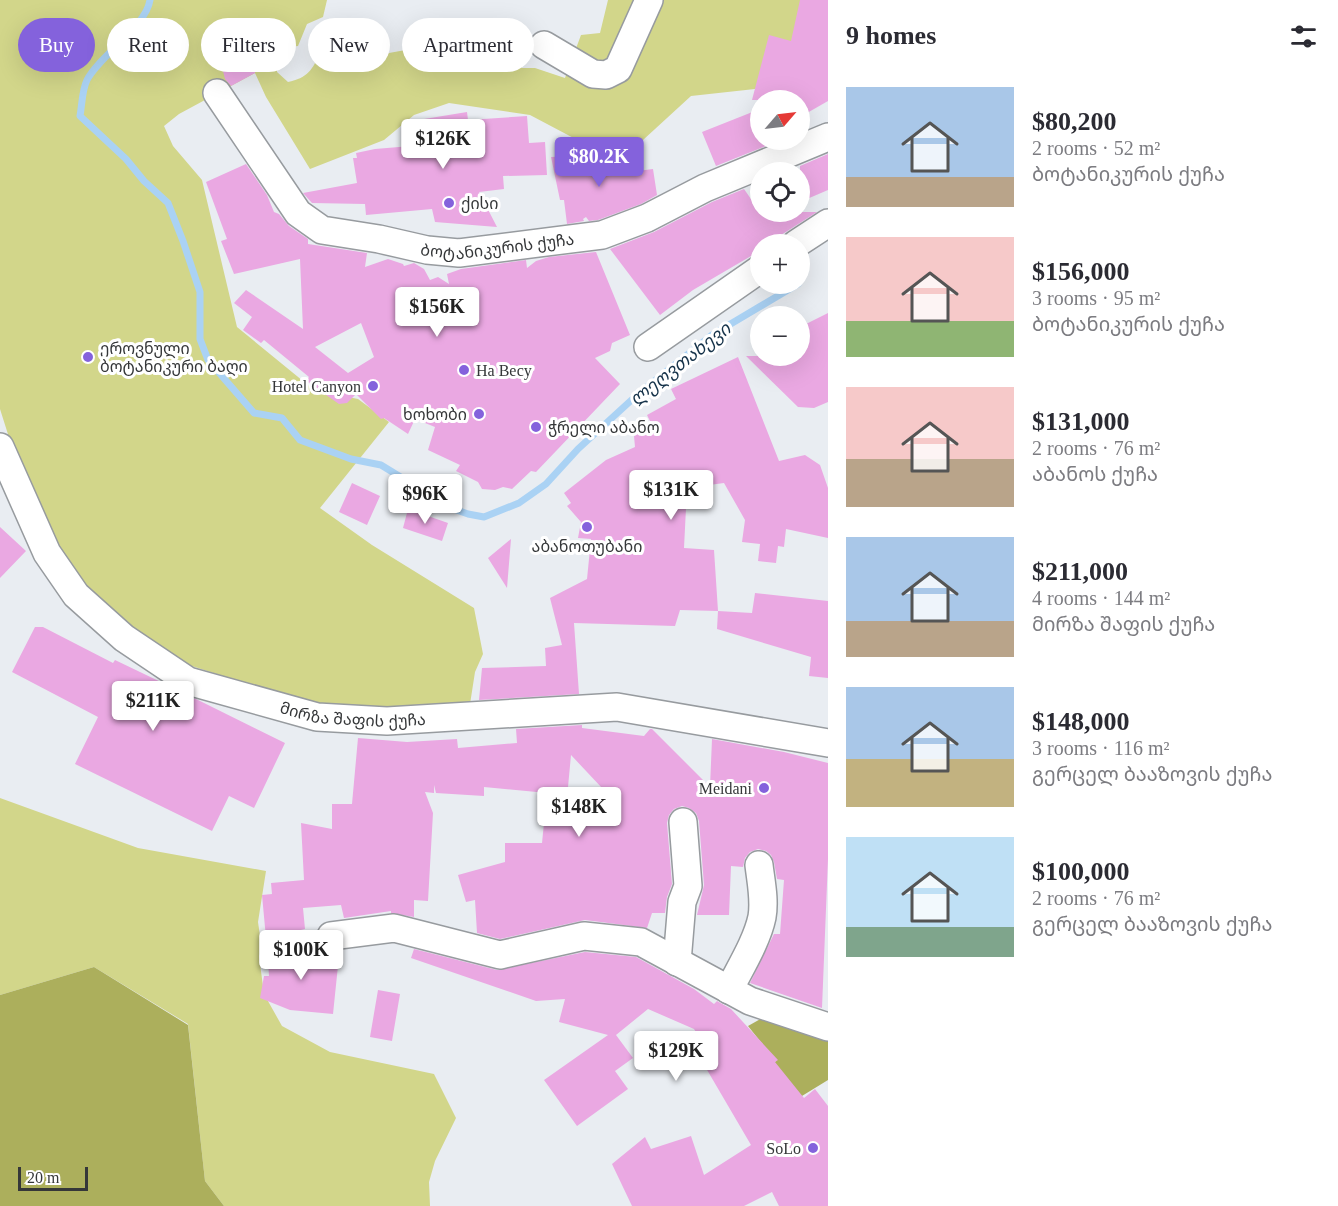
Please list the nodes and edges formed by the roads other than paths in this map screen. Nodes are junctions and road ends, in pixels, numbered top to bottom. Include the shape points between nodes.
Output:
1 (650, 0) edge
2 (544, 45) dead end
3 (217, 93) dead end
4 (828, 136) edge
5 (828, 223) edge
6 (810, 235) edge
7 (750, 276) edge
8 (648, 347) dead end
9 (0, 447) edge
10 (828, 743) edge
11 (683, 822) dead end
12 (759, 865) dead end
13 (331, 936) dead end
14 (677, 962) junction
15 (729, 990) junction
16 (828, 1027) edge

1 - 2 street via 618,69 606,75 594,74
3 - 4 street, ბოტანიკურის ქუჩა via 298,213 322,230 459,253 602,235
5 - 6 street
7 - 8 street
9 - 10 street, მირზა შაფის ქუჩა via 47,553 76,596 124,638 188,681 317,717 387,722 617,706
11 - 14 street via 688,886 682,902
12 - 15 street via 762,917
13 - 14 street via 394,928 500,956 584,936 641,942
14 - 15 street
15 - 16 street

